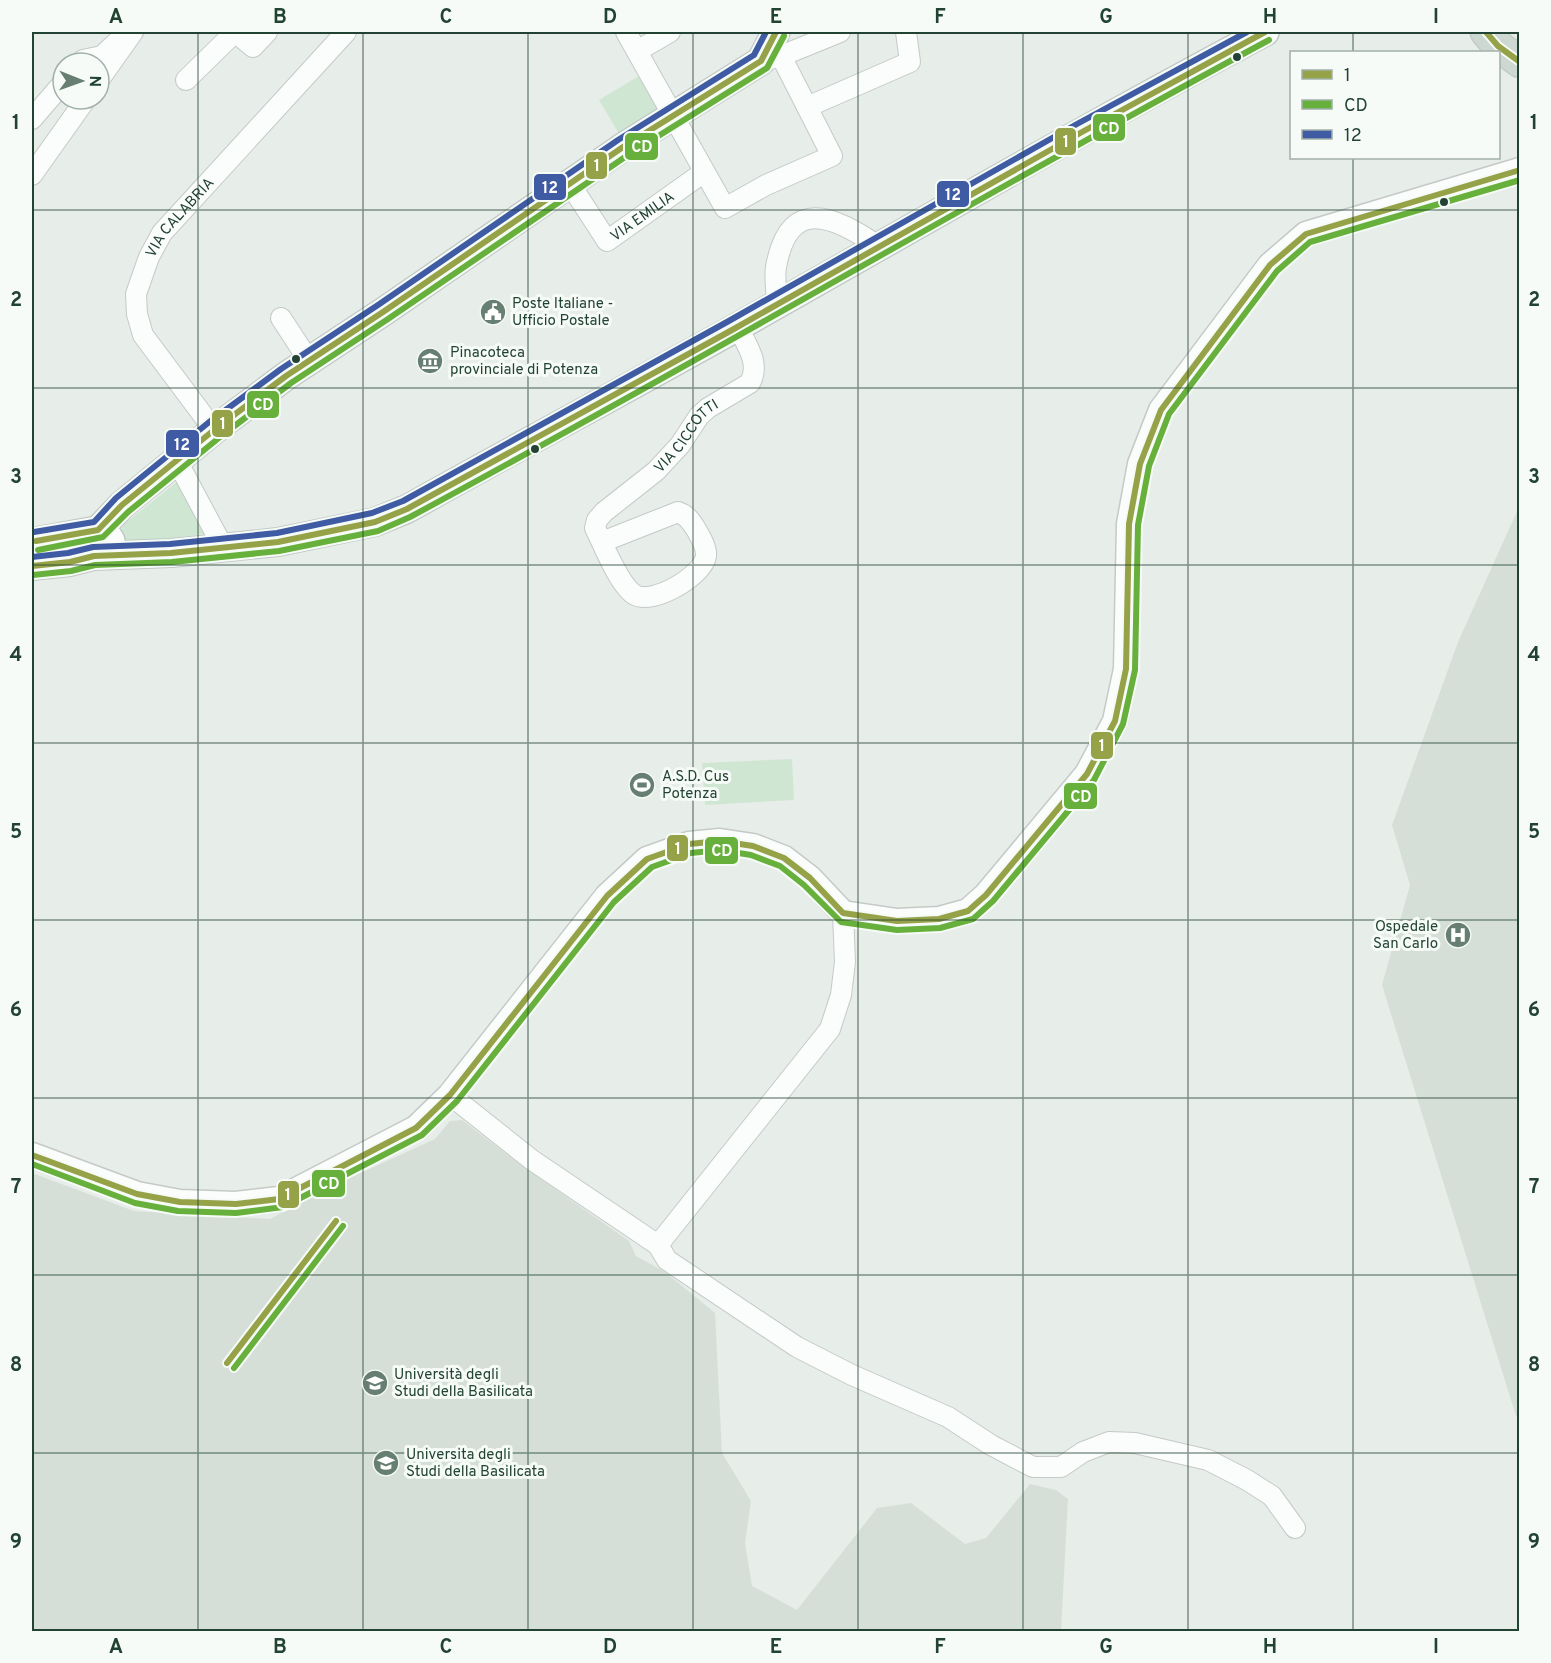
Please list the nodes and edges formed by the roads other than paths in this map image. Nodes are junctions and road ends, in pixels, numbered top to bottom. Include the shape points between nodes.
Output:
1 (127, 32) edge
2 (133, 32) edge
3 (267, 32) edge
4 (346, 32) edge
5 (626, 32) edge
6 (670, 32) edge
7 (840, 32) edge
8 (906, 32) edge
9 (1265, 32) edge
10 (1486, 32) edge
11 (773, 49) edge
12 (107, 51) edge
13 (637, 51) junction
14 (1520, 62) edge
15 (111, 63) edge
16 (186, 80) dead end
17 (51, 97) edge
18 (807, 106) junction
19 (77, 111) edge
20 (673, 115) junction
21 (32, 119) edge
22 (1520, 170) edge
23 (704, 172) junction
24 (32, 175) edge
25 (570, 184) junction
26 (878, 246) junction
27 (777, 304) junction
28 (281, 318) dead end
29 (738, 326) junction
30 (309, 361) junction
31 (214, 430) junction
32 (177, 461) junction
33 (32, 542) edge
34 (602, 542) junction
35 (99, 543) junction
36 (223, 547) junction
37 (32, 566) edge
38 (843, 914) junction
39 (450, 1095) junction
40 (32, 1155) edge
41 (658, 1245) junction
42 (1295, 1528) dead end

1 - 12 street
2 - 15 street
3 - 16 street via 253,47 235,32
4 - 31 street, VIA CALABRIA via 162,233 136,294 143,335
5 - 13 street
6 - 13 street
7 - 11 street
8 - 18 street via 910,62
9 - 26 main road
10 - 14 main road
11 - 18 street
11 - 20 main road
13 - 20 street
17 - 21 street
18 - 23 street via 832,156 725,208
19 - 24 street
20 - 23 street
20 - 25 main road
22 - 38 street via 1305,234 1270,265 1161,410 1140,464 1129,524 1126,669 1115,721 1087,774 986,896 968,911 939,919 897,921
23 - 25 street, VIA EMILIA via 607,241
25 - 30 main road
26 - 27 main road
26 - 27 street via 855,231 818,217 802,220 786,236 776,268
27 - 29 main road
28 - 30 street
29 - 34 street, VIA CICCOTTI via 754,360 754,376 699,416 656,471 597,520 595,528
29 - 36 main road via 407,510 375,522 305,537
30 - 31 main road
31 - 32 main road
32 - 35 main road via 112,513
32 - 36 street
33 - 35 main road
34 - 34 street, VIA CICCOTTI via 619,576 633,594 643,598 662,594 689,578 702,567 706,555 693,524 678,512
35 - 36 main road via 137,555
35 - 37 main road via 70,562
38 - 39 street via 810,878 784,858 753,846 720,841 689,844 647,859 607,896
38 - 41 street via 845,962 841,995 830,1029
39 - 40 street via 416,1128 279,1199 236,1204 180,1202 136,1194
39 - 41 street via 532,1160
41 - 42 street via 667,1260 797,1347 948,1417 1032,1467 1061,1467 1083,1452 1109,1442 1135,1443 1208,1460 1247,1480 1272,1496

